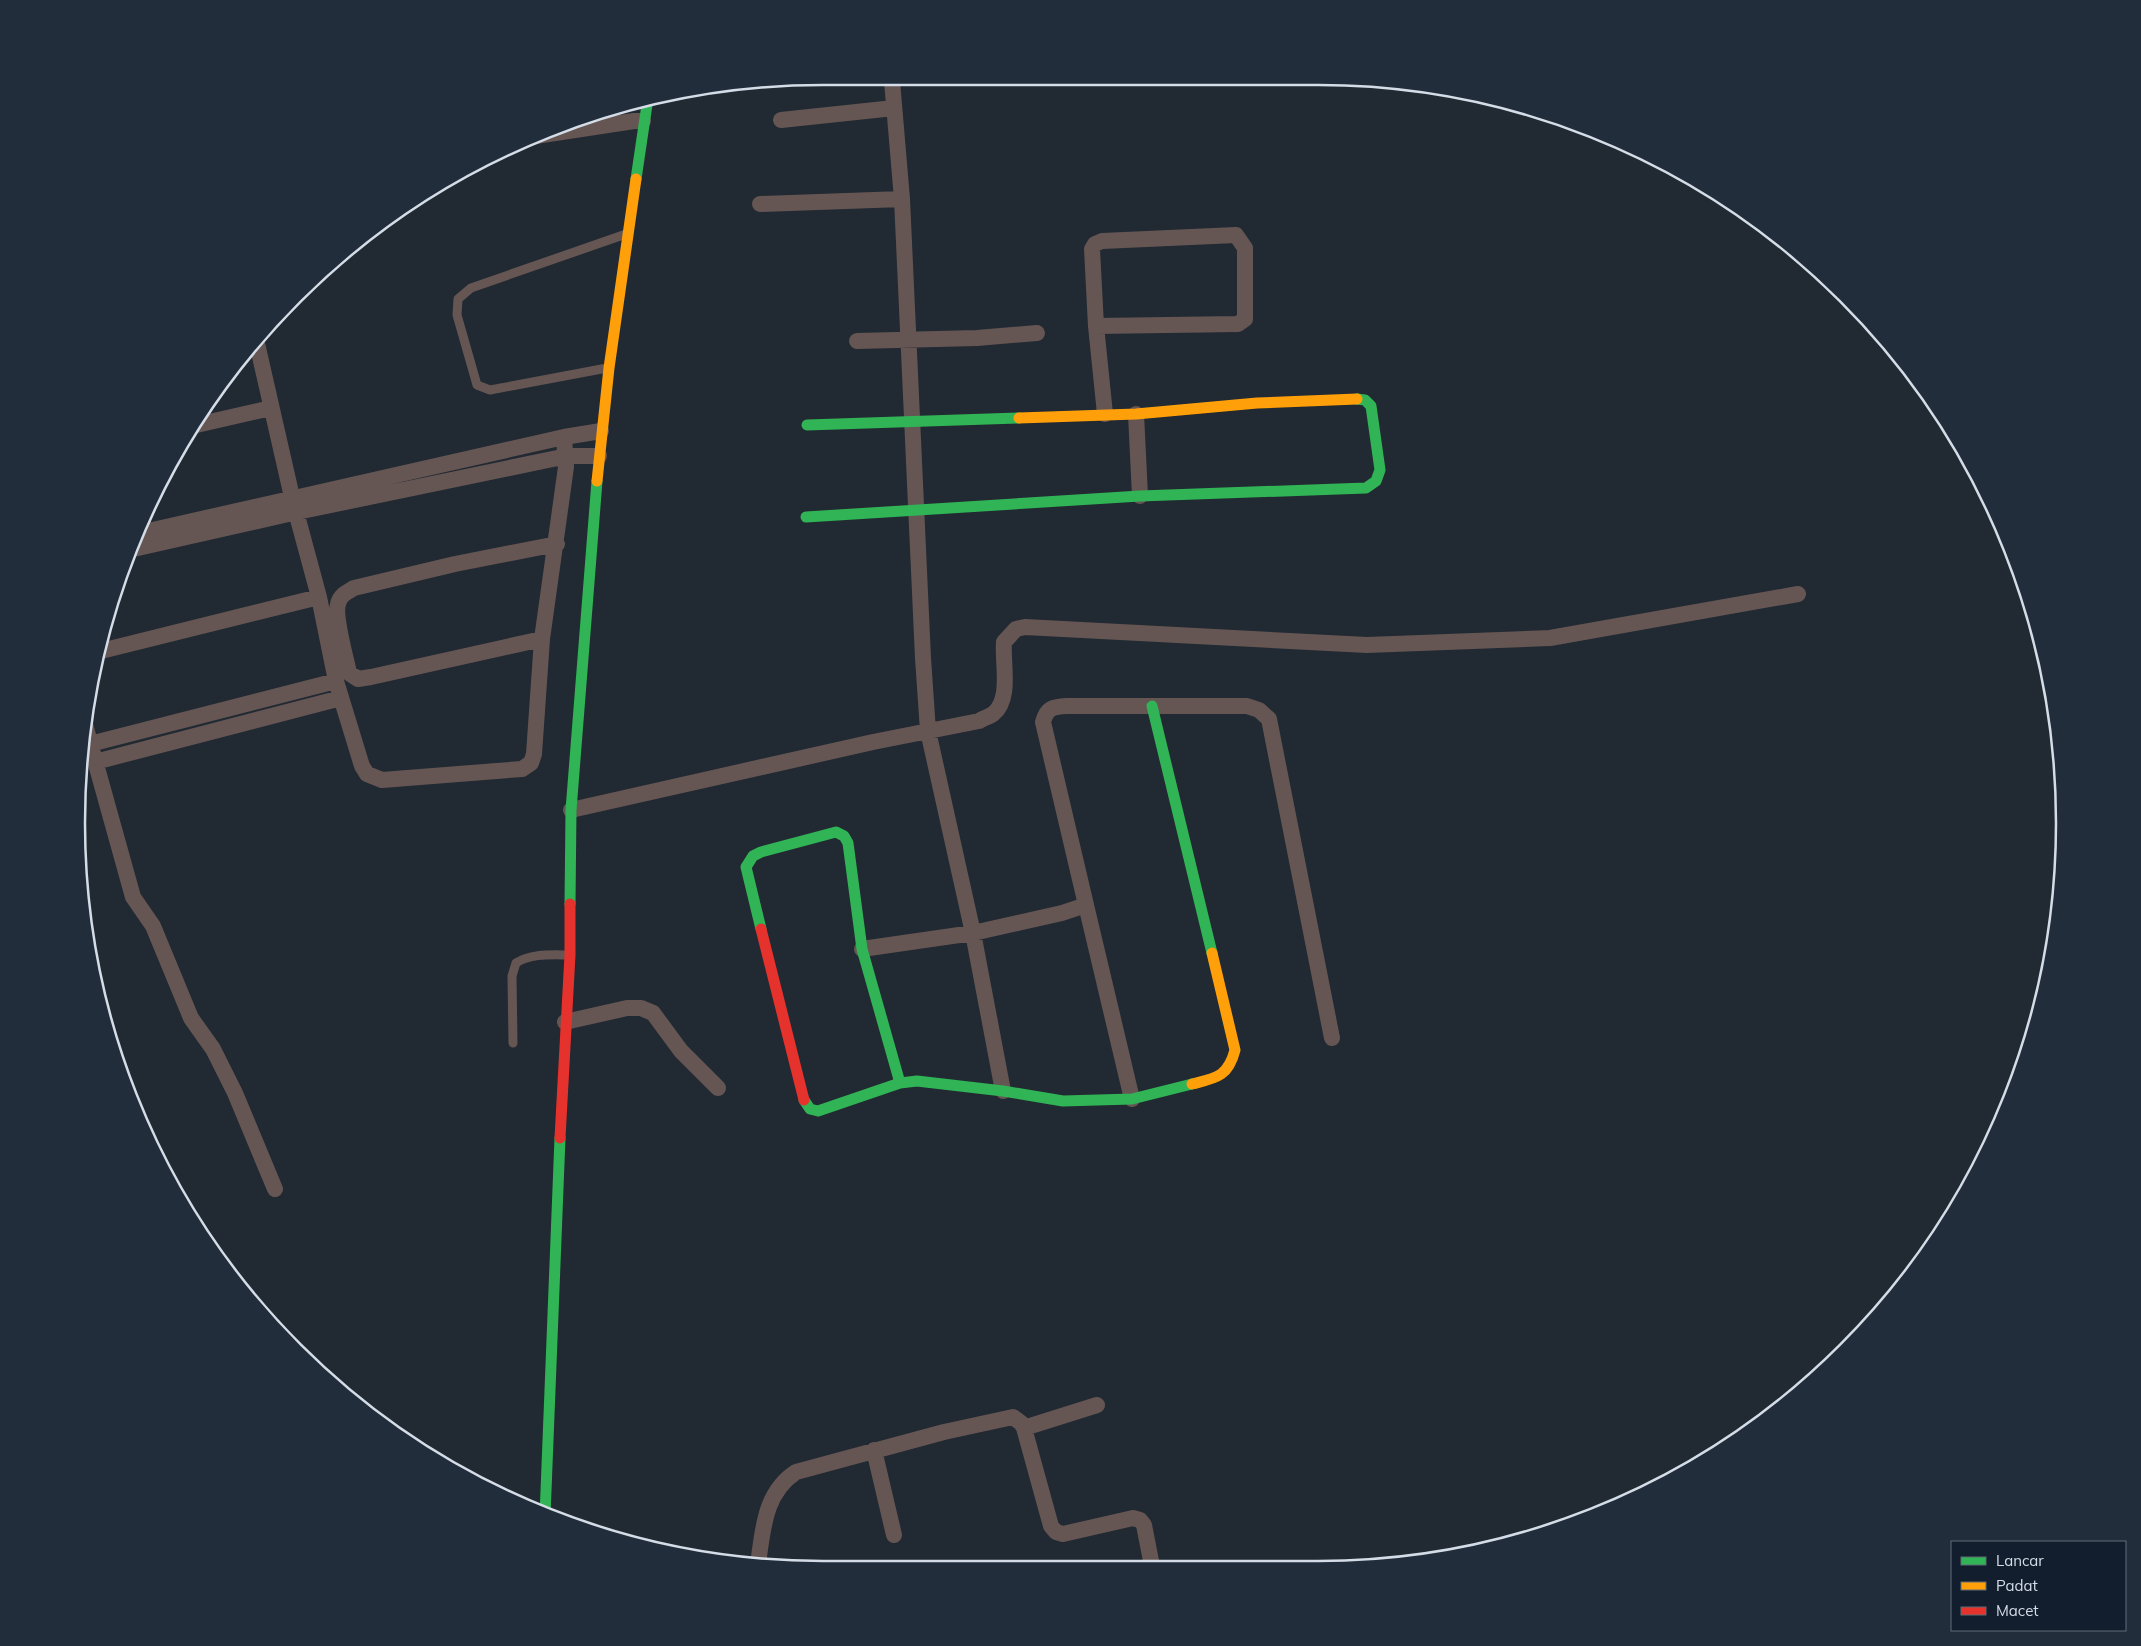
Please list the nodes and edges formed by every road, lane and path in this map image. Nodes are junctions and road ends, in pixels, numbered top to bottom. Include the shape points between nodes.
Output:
1 (892, 85) edge
2 (647, 107) edge
3 (894, 108) junction
4 (781, 120) dead end
5 (644, 121) junction
6 (566, 131) edge
7 (902, 199) junction
8 (760, 204) dead end
9 (628, 232) junction
10 (1096, 326) junction
11 (1038, 333) dead end
12 (909, 339) junction
13 (857, 341) dead end
14 (258, 349) edge
15 (609, 368) junction
16 (271, 408) junction
17 (1106, 414) junction
18 (1136, 414) junction
19 (913, 422) junction
20 (203, 424) edge
21 (807, 425) dead end
22 (601, 431) junction
23 (564, 437) junction
24 (567, 456) junction
25 (599, 456) junction
26 (1140, 496) junction
27 (295, 504) junction
28 (916, 510) junction
29 (806, 517) dead end
30 (145, 532) edge
31 (557, 544) junction
32 (139, 547) edge
33 (1798, 594) dead end
34 (319, 597) junction
35 (542, 639) junction
36 (106, 650) edge
37 (336, 681) junction
38 (342, 698) junction
39 (1152, 706) junction
40 (928, 731) junction
41 (90, 744) joint
42 (95, 762) junction
43 (571, 810) junction
44 (1086, 905) junction
45 (973, 933) junction
46 (862, 949) junction
47 (570, 955) junction
48 (565, 1022) junction
49 (1332, 1038) dead end
50 (513, 1043) dead end
51 (900, 1083) junction
52 (718, 1088) dead end
53 (1003, 1091) junction
54 (1132, 1099) junction
55 (275, 1189) dead end
56 (1097, 1405) dead end
57 (1024, 1428) junction
58 (874, 1450) junction
59 (545, 1507) edge
60 (894, 1535) dead end
61 (758, 1558) edge
62 (1151, 1561) edge

1 - 3 street
2 - 5 street
3 - 4 street
3 - 7 street
5 - 6 street
5 - 9 street
7 - 8 street
7 - 12 street
9 - 15 street
9 - 15 lane via 471,288 458,299 457,315 477,384 490,390
10 - 10 street via 1092,249 1095,244 1102,241 1236,236 1241,240 1245,248 1245,319 1238,324
10 - 17 street
11 - 12 street
12 - 13 street
12 - 19 street
14 - 16 street
15 - 22 street
16 - 20 street
16 - 27 street
17 - 18 street
17 - 19 street
18 - 26 street
18 - 26 street via 1256,403 1365,400 1371,406 1380,470 1378,478 1366,488
19 - 21 street
19 - 28 street
22 - 23 street
22 - 25 street
23 - 24 street
23 - 27 street
24 - 25 street
24 - 27 street
24 - 31 street
25 - 43 street
26 - 28 street
27 - 30 street
27 - 32 street
27 - 34 street
28 - 29 street
28 - 40 street
31 - 35 street
31 - 35 street via 354,588 343,594 337,605 349,673 358,679
33 - 40 street via 1550,638 1367,645 1025,627 1016,629 1004,642 1004,691 994,713 979,721
34 - 36 street
34 - 37 street
35 - 38 street via 534,754 531,763 522,769 374,778 362,766
37 - 38 street
37 - 41 street
38 - 42 street
39 - 44 street via 1053,708 1046,713 1043,722
39 - 49 street via 1247,706 1259,710 1268,719
39 - 54 street via 1234,1050 1232,1062 1225,1073
40 - 43 street
40 - 45 street
41 - 42 street
42 - 55 street via 133,897 152,926 191,1018 235,1092
43 - 47 street
44 - 45 street
44 - 54 street
45 - 46 street
45 - 53 street
46 - 51 street
46 - 51 street via 848,843 842,834 836,832 761,852 749,861 746,867 803,1099 810,1108 818,1111
47 - 48 street
47 - 50 lane via 523,958 516,963 512,976
48 - 52 street via 627,1008 641,1008 653,1013 681,1051
48 - 59 street
51 - 53 street via 917,1081
53 - 54 street via 1063,1101
56 - 57 street
57 - 58 street via 1013,1417
57 - 62 street via 1051,1526 1056,1532 1063,1534 1132,1518 1140,1520 1144,1525
58 - 60 street
58 - 61 street via 796,1472 784,1480 764,1521

